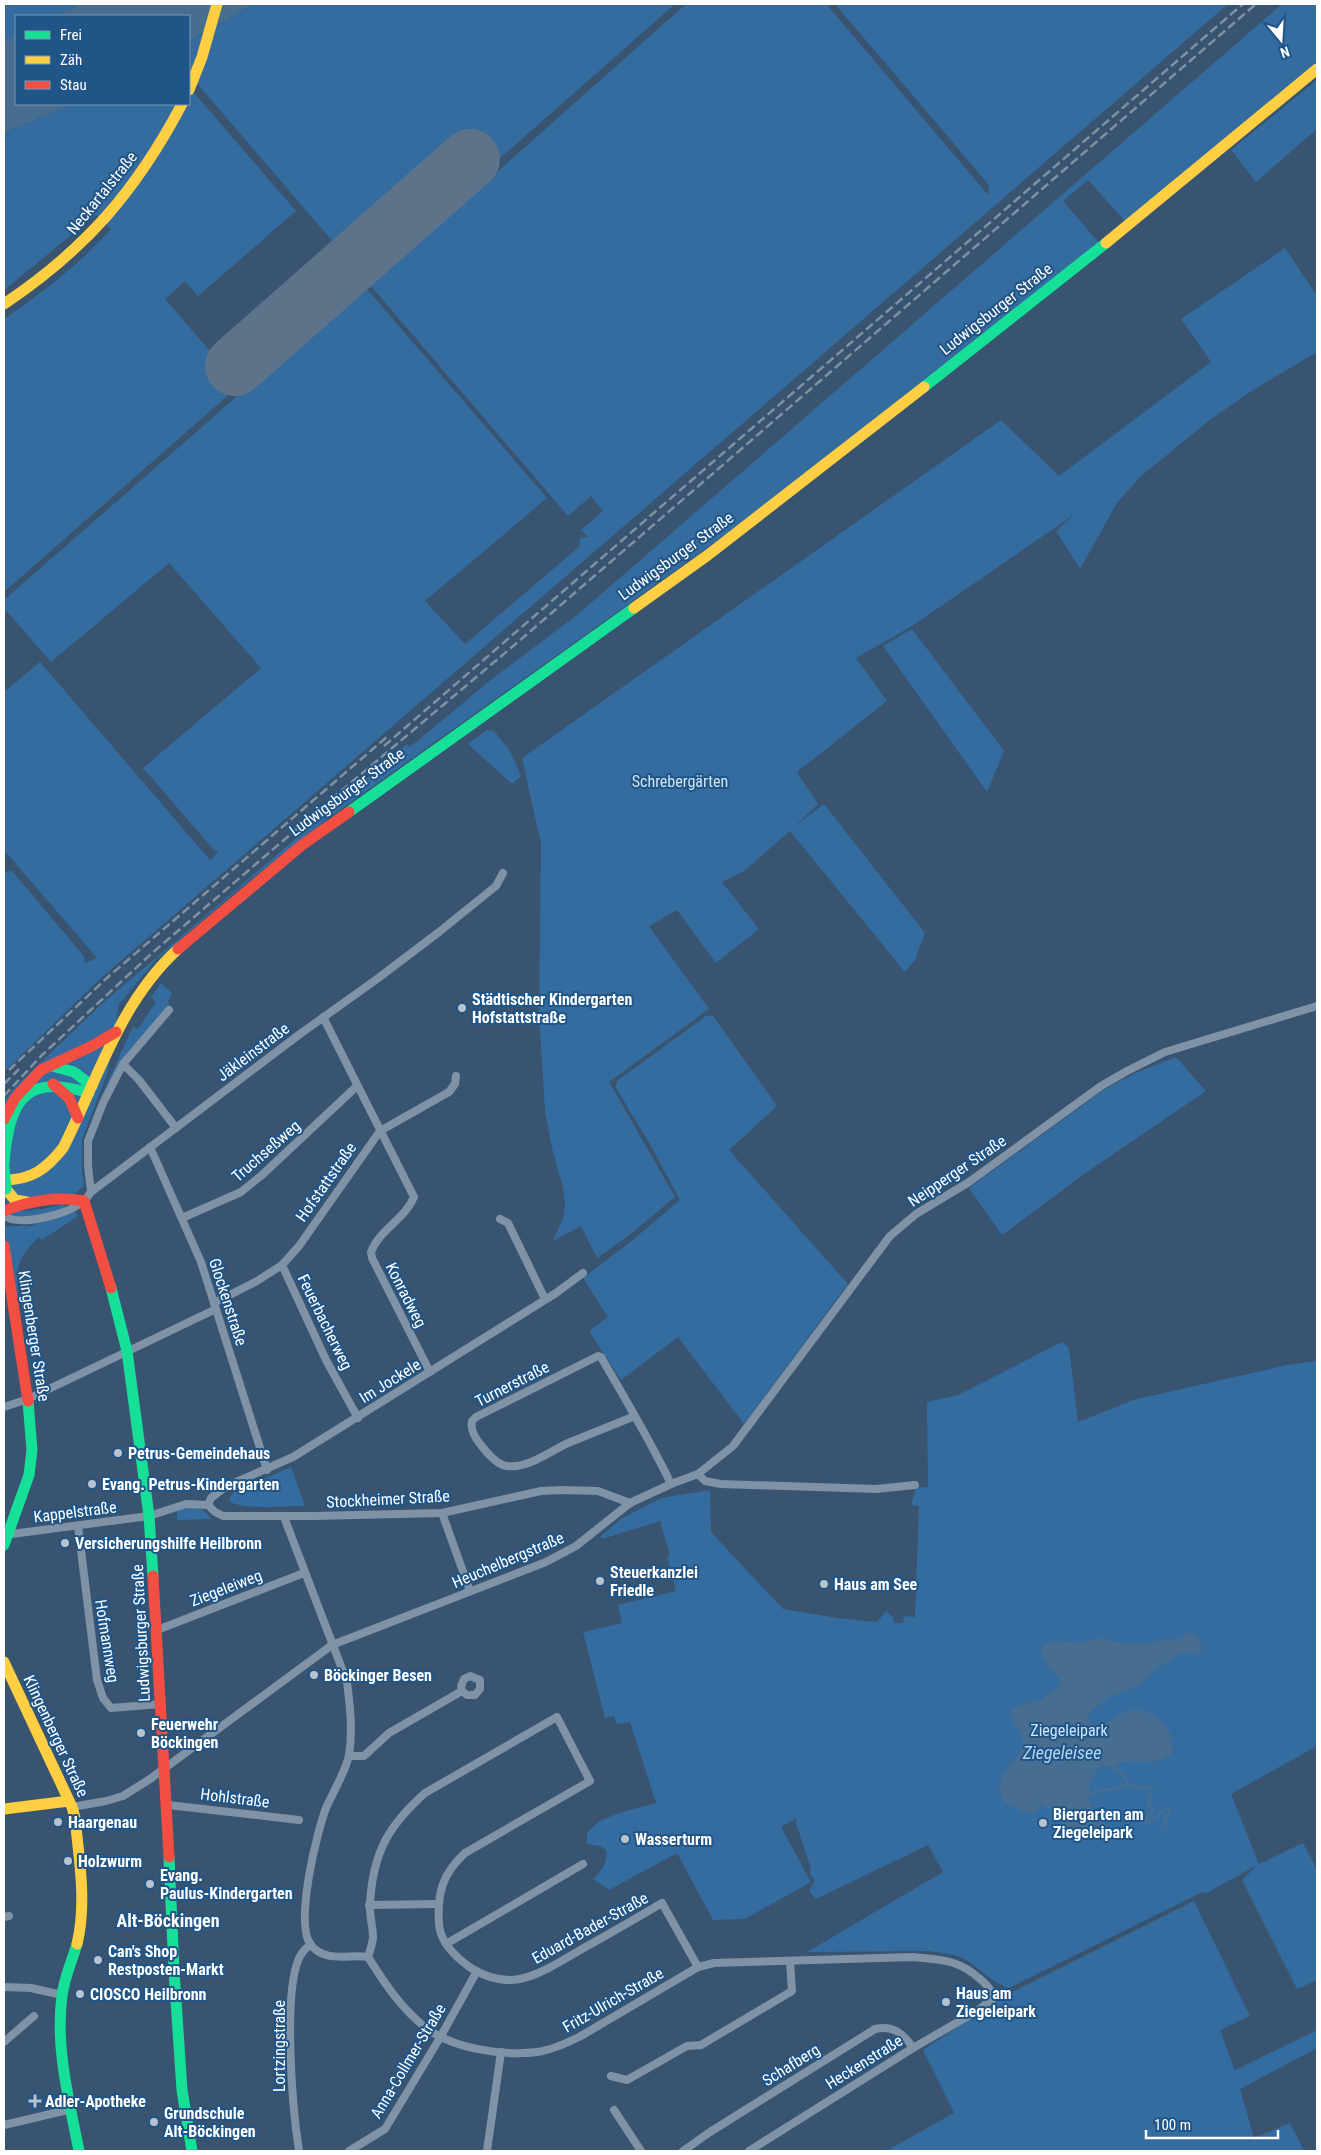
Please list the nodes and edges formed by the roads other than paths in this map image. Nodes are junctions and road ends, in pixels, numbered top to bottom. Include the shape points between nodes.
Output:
1 (216, 4) edge
2 (1317, 69) edge
3 (190, 87) edge
4 (181, 105) edge
5 (4, 304) edge
6 (503, 873) dead end
7 (1317, 1006) edge
8 (169, 1010) dead end
9 (323, 1017) junction
10 (116, 1032) junction
11 (123, 1064) junction
12 (52, 1066) junction
13 (456, 1076) dead end
14 (51, 1083) junction
15 (357, 1086) junction
16 (91, 1090) junction
17 (78, 1118) junction
18 (4, 1119) edge
19 (176, 1128) junction
20 (380, 1131) junction
21 (150, 1147) junction
22 (4, 1149) edge
23 (4, 1163) edge
24 (4, 1168) edge
25 (5, 1185) edge
26 (91, 1192) junction
27 (84, 1201) junction
28 (34, 1203) junction
29 (4, 1211) edge
30 (4, 1216) edge
31 (182, 1218) junction
32 (500, 1219) dead end
33 (4, 1246) edge
34 (282, 1264) junction
35 (583, 1273) dead end
36 (6, 1281) edge
37 (545, 1299) junction
38 (215, 1306) junction
39 (127, 1351) junction
40 (430, 1372) junction
41 (28, 1399) junction
42 (4, 1407) edge
43 (636, 1416) junction
44 (358, 1418) junction
45 (267, 1470) junction
46 (698, 1474) junction
47 (670, 1484) junction
48 (915, 1485) dead end
49 (630, 1503) junction
50 (208, 1505) junction
51 (442, 1514) junction
52 (149, 1516) junction
53 (284, 1517) junction
54 (78, 1526) junction
55 (5, 1538) edge
56 (304, 1573) junction
57 (470, 1591) junction
58 (157, 1630) junction
59 (332, 1645) junction
60 (4, 1662) edge
61 (462, 1691) dead end
62 (161, 1704) junction
63 (349, 1756) junction
64 (165, 1768) junction
65 (70, 1804) junction
66 (168, 1805) junction
67 (4, 1809) edge
68 (299, 1820) dead end
69 (584, 1864) dead end
70 (438, 1904) junction
71 (369, 1905) junction
72 (446, 1944) junction
73 (310, 1945) junction
74 (368, 1957) junction
75 (790, 1961) junction
76 (698, 1967) junction
77 (476, 1971) junction
78 (4, 1987) edge
79 (62, 1995) junction
80 (994, 1998) joint
81 (34, 2016) dead end
82 (441, 2036) junction
83 (4, 2042) edge
84 (912, 2048) junction
85 (501, 2052) junction
86 (611, 2076) dead end
87 (72, 2109) junction
88 (614, 2110) dead end
89 (4, 2125) edge
90 (363, 2143) junction
91 (78, 2151) edge
92 (192, 2151) edge
93 (299, 2151) edge
94 (349, 2151) edge
95 (367, 2151) edge
96 (487, 2151) edge
97 (640, 2151) edge
98 (683, 2151) edge
99 (748, 2151) edge

1 - 3 street
2 - 10 street, Ludwigsburger Straße via 1123,230 749,524 302,844 262,876 158,967
4 - 5 street, Neckartalstraße via 164,139 132,186 95,230 69,256
6 - 9 street, Jäkleinstraße via 496,886 439,932
7 - 46 street, Neipperger Straße via 1214,1036 1150,1060 1101,1086 969,1182 916,1214 890,1236 733,1446
8 - 11 street
9 - 15 street
9 - 19 street, Jäkleinstraße
10 - 12 street
10 - 16 street, Ludwigsburger Straße
11 - 19 street via 140,1080
11 - 26 street via 88,1141
12 - 16 street via 76,1071
12 - 18 street via 41,1070 24,1086
13 - 20 street, Hofstattstraße via 449,1092
14 - 16 street
14 - 17 street via 66,1093
14 - 22 street via 34,1089 21,1101 14,1112
15 - 20 street
15 - 31 street, Truchseßweg via 241,1192
16 - 17 street, Ludwigsburger Straße
17 - 25 street, Ludwigsburger Straße via 52,1162 39,1172
19 - 21 street, Jäkleinstraße
20 - 34 street, Hofstattstraße via 299,1246
20 - 40 street, Konradweg via 414,1197 371,1252
21 - 26 street, Jäkleinstraße
21 - 31 street, Glockenstraße
22 - 23 street
24 - 25 street, bridge
25 - 28 street via 15,1200
26 - 27 street, Jäkleinstraße
27 - 28 street via 74,1198
27 - 30 street, Jäkleinstraße via 30,1220
27 - 39 street, Ludwigsburger Straße
28 - 29 street
31 - 38 street, Glockenstraße
32 - 37 street via 508,1223
33 - 36 street, Klingenberger Straße
34 - 38 street, Hofstattstraße
34 - 44 street, Feuerbacherweg via 326,1360
35 - 37 street, Im Jockele
36 - 41 street, Klingenberger Straße
37 - 40 street, Im Jockele
38 - 39 street, Hofstattstraße
38 - 45 street, Glockenstraße
39 - 41 street, Hofstattstraße
39 - 52 street, Ludwigsburger Straße
40 - 44 street, Im Jockele
41 - 42 street, Hofstattstraße
41 - 55 street, Klingenberger Straße via 31,1462
43 - 43 street, Turnerstraße via 601,1356 598,1356 476,1417 472,1428 475,1437 494,1460 514,1466 528,1463
43 - 47 street, Turnerstraße
44 - 45 street, Im Jockele
45 - 50 street, Im Jockele via 225,1487 211,1498
46 - 47 street, Heuchelbergstraße
46 - 48 street via 705,1481 721,1484 876,1488
47 - 49 street, Heuchelbergstraße
49 - 51 street, Stockheimer Straße via 598,1490 541,1491
49 - 57 street, Heuchelbergstraße via 576,1546 546,1562
50 - 52 street, Stockheimer Straße via 186,1504
50 - 53 street, Stockheimer Straße via 223,1516
51 - 53 street, Stockheimer Straße
51 - 57 street
52 - 54 street, Kappelstraße
52 - 58 street, Ludwigsburger Straße
53 - 56 street
54 - 55 street, Kappelstraße
54 - 62 street, Hofmannweg via 97,1680 103,1698 111,1708
56 - 58 street, Ziegeleiweg
56 - 59 street
57 - 59 street, Heuchelbergstraße
58 - 62 street, Ludwigsburger Straße
59 - 63 street via 347,1682 351,1711
59 - 64 street, Heuchelbergstraße
60 - 65 street, Klingenberger Straße
61 - 63 street via 389,1733 364,1756
62 - 64 street, Ludwigsburger Straße
63 - 73 street via 318,1830 306,1896 305,1925
64 - 65 street via 123,1796
64 - 66 street, Ludwigsburger Straße
65 - 67 street
65 - 79 street, Klingenberger Straße via 75,1818 81,1886 80,1930
66 - 68 street, Hohlstraße
66 - 92 street, Ludwigsburger Straße via 175,1990 182,2090
69 - 72 street
70 - 71 street
70 - 71 street, Eduard-Bader-Straße via 447,1874 465,1852 590,1781 557,1717 443,1781 409,1807 383,1842 373,1874
70 - 72 street, Eduard-Bader-Straße via 440,1928
71 - 74 street via 373,1938
72 - 77 street, Eduard-Bader-Straße via 460,1960
73 - 74 street via 329,1957
73 - 93 street, Lortzingstraße via 301,1954 293,1984 290,2061 292,2110
74 - 82 street, Fritz-Ulrich-Straße via 401,2004 428,2029
75 - 76 street, Fritz-Ulrich-Straße via 714,1963
75 - 80 street, Fritz-Ulrich-Straße via 913,1957 944,1960 964,1966 992,1990
75 - 86 street via 792,1991 701,2045 687,2046 627,2080
76 - 77 street, Eduard-Bader-Straße via 662,1903 542,1972 520,1979 500,1979
76 - 85 street, Fritz-Ulrich-Straße via 560,2046 538,2052
77 - 82 street, Anna-Collmer-Straße
78 - 79 street via 31,1988
79 - 87 street, Klingenberger Straße via 62,2053
80 - 84 street, Heckenstraße
81 - 83 street
82 - 85 street, Fritz-Ulrich-Straße via 470,2048
82 - 90 street, Anna-Collmer-Straße via 385,2129
84 - 98 street, Schafberg via 905,2036 887,2027 875,2029
84 - 99 street, Heckenstraße
85 - 96 street
87 - 89 street
87 - 91 street, Klingenberger Straße
88 - 97 street
90 - 94 street, Anna-Collmer-Straße
90 - 95 street

